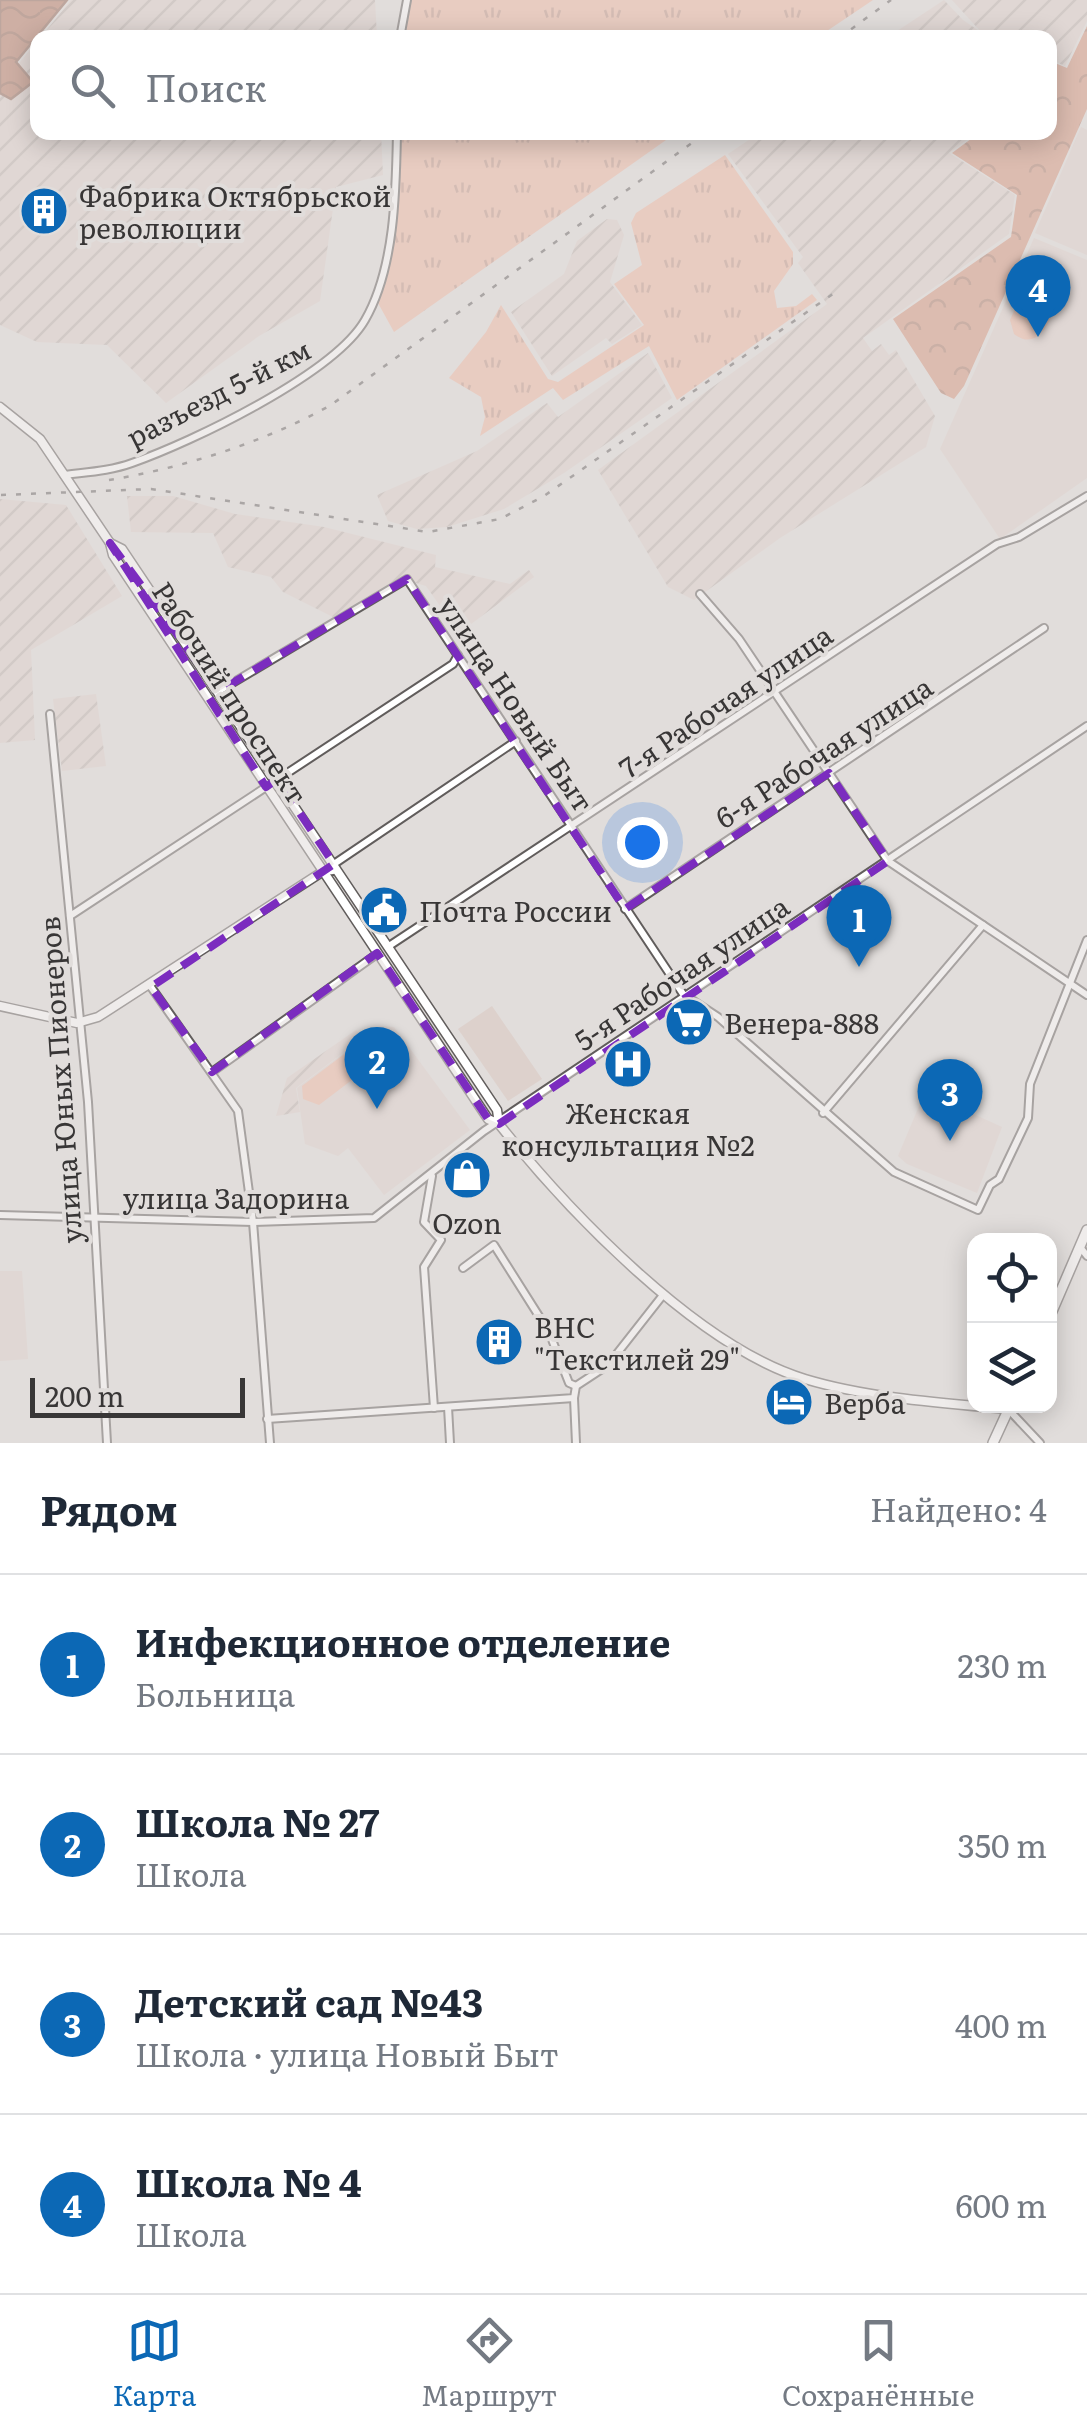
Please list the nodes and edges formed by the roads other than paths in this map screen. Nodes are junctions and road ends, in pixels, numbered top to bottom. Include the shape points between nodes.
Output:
1 (407, 0) edge
2 (401, 30) edge
3 (396, 140) edge
4 (0, 407) edge
5 (63, 475) junction
6 (1087, 496) edge
7 (110, 542) junction
8 (700, 594) dead end
9 (1044, 628) dead end
10 (458, 655) junction
11 (219, 691) junction
12 (775, 694) junction
13 (50, 714) dead end
14 (1087, 726) edge
15 (517, 740) junction
16 (829, 774) junction
17 (278, 779) junction
18 (266, 787) junction
19 (573, 828) junction
20 (332, 860) junction
21 (888, 861) junction
22 (320, 869) junction
23 (625, 909) junction
24 (70, 916) junction
25 (983, 925) junction
26 (1087, 940) edge
27 (389, 946) junction
28 (377, 954) junction
29 (1072, 984) junction
30 (151, 987) junction
31 (683, 994) junction
32 (1087, 994) edge
33 (0, 1006) edge
34 (77, 1023) junction
35 (212, 1072) junction
36 (823, 1113) junction
37 (500, 1124) junction
38 (432, 1174) junction
39 (0, 1216) edge
40 (94, 1219) junction
41 (253, 1222) junction
42 (1087, 1230) edge
43 (1083, 1252) edge
44 (463, 1268) dead end
45 (663, 1295) junction
46 (1057, 1302) edge
47 (576, 1386) junction
48 (574, 1398) junction
49 (967, 1401) edge
50 (448, 1407) junction
51 (434, 1408) junction
52 (1006, 1413) edge
53 (1014, 1413) edge
54 (268, 1419) junction
55 (106, 1443) edge
56 (270, 1443) edge
57 (450, 1443) edge
58 (576, 1443) edge
59 (993, 1443) edge
60 (1040, 1443) edge

1 - 2 street
3 - 5 street, разъезд 5-й км via 378,290 346,346 320,368 180,444 130,464
4 - 5 street, Рабочий проспект via 40,439
5 - 7 street, Рабочий проспект
6 - 12 street, 7-я Рабочая улица via 997,544
7 - 11 street, Рабочий проспект via 122,549
7 - 18 street, Рабочий проспект
8 - 12 street
9 - 16 street, 6-я Рабочая улица
10 - 11 street, улица Новый Быт via 407,580
10 - 15 street, улица Новый Быт
10 - 17 street via 454,664
11 - 17 street, Рабочий проспект
12 - 16 street
12 - 19 street, 7-я Рабочая улица
13 - 24 street, улица Юных Пионеров
14 - 21 street, 5-я Рабочая улица
15 - 19 street, улица Новый Быт
15 - 20 street
16 - 21 street
16 - 23 street, 6-я Рабочая улица
17 - 18 street
17 - 20 street, Рабочий проспект
18 - 22 street, Рабочий проспект
18 - 24 street
19 - 23 street, улица Новый Быт
19 - 27 street, 7-я Рабочая улица
20 - 22 street via 333,871
20 - 22 street via 318,858
20 - 27 street, Рабочий проспект
21 - 25 street
21 - 31 street, 5-я Рабочая улица
22 - 28 street, Рабочий проспект
22 - 30 street
23 - 31 street, улица Новый Быт
24 - 34 street, улица Юных Пионеров
25 - 29 street
25 - 36 street
26 - 29 street
27 - 37 street, Рабочий проспект via 498,1110
28 - 35 street
28 - 37 street, Рабочий проспект via 486,1117
29 - 32 street
29 - 36 street, улица Новый Быт via 1030,1084 1028,1118 978,1210 894,1172
30 - 34 street
30 - 35 street
31 - 36 street, улица Новый Быт via 718,1017
31 - 37 street, 5-я Рабочая улица
33 - 34 street
34 - 40 street, улица Юных Пионеров
35 - 41 street via 238,1110
37 - 38 street, улица Задорина
37 - 45 street, Рабочий проспект
38 - 41 street, улица Задорина via 374,1218
38 - 51 street via 424,1222 440,1240 424,1267
39 - 40 street, улица Задорина
40 - 41 street, улица Задорина
40 - 55 street, улица Юных Пионеров
41 - 54 street
42 - 43 main road
43 - 46 main road
44 - 47 street via 494,1245
45 - 47 street via 608,1365
45 - 49 street, Рабочий проспект via 731,1344 807,1380
47 - 48 street
48 - 50 street
48 - 58 street
50 - 51 street
50 - 57 street
51 - 54 street
52 - 59 main road
53 - 60 street
54 - 56 street

